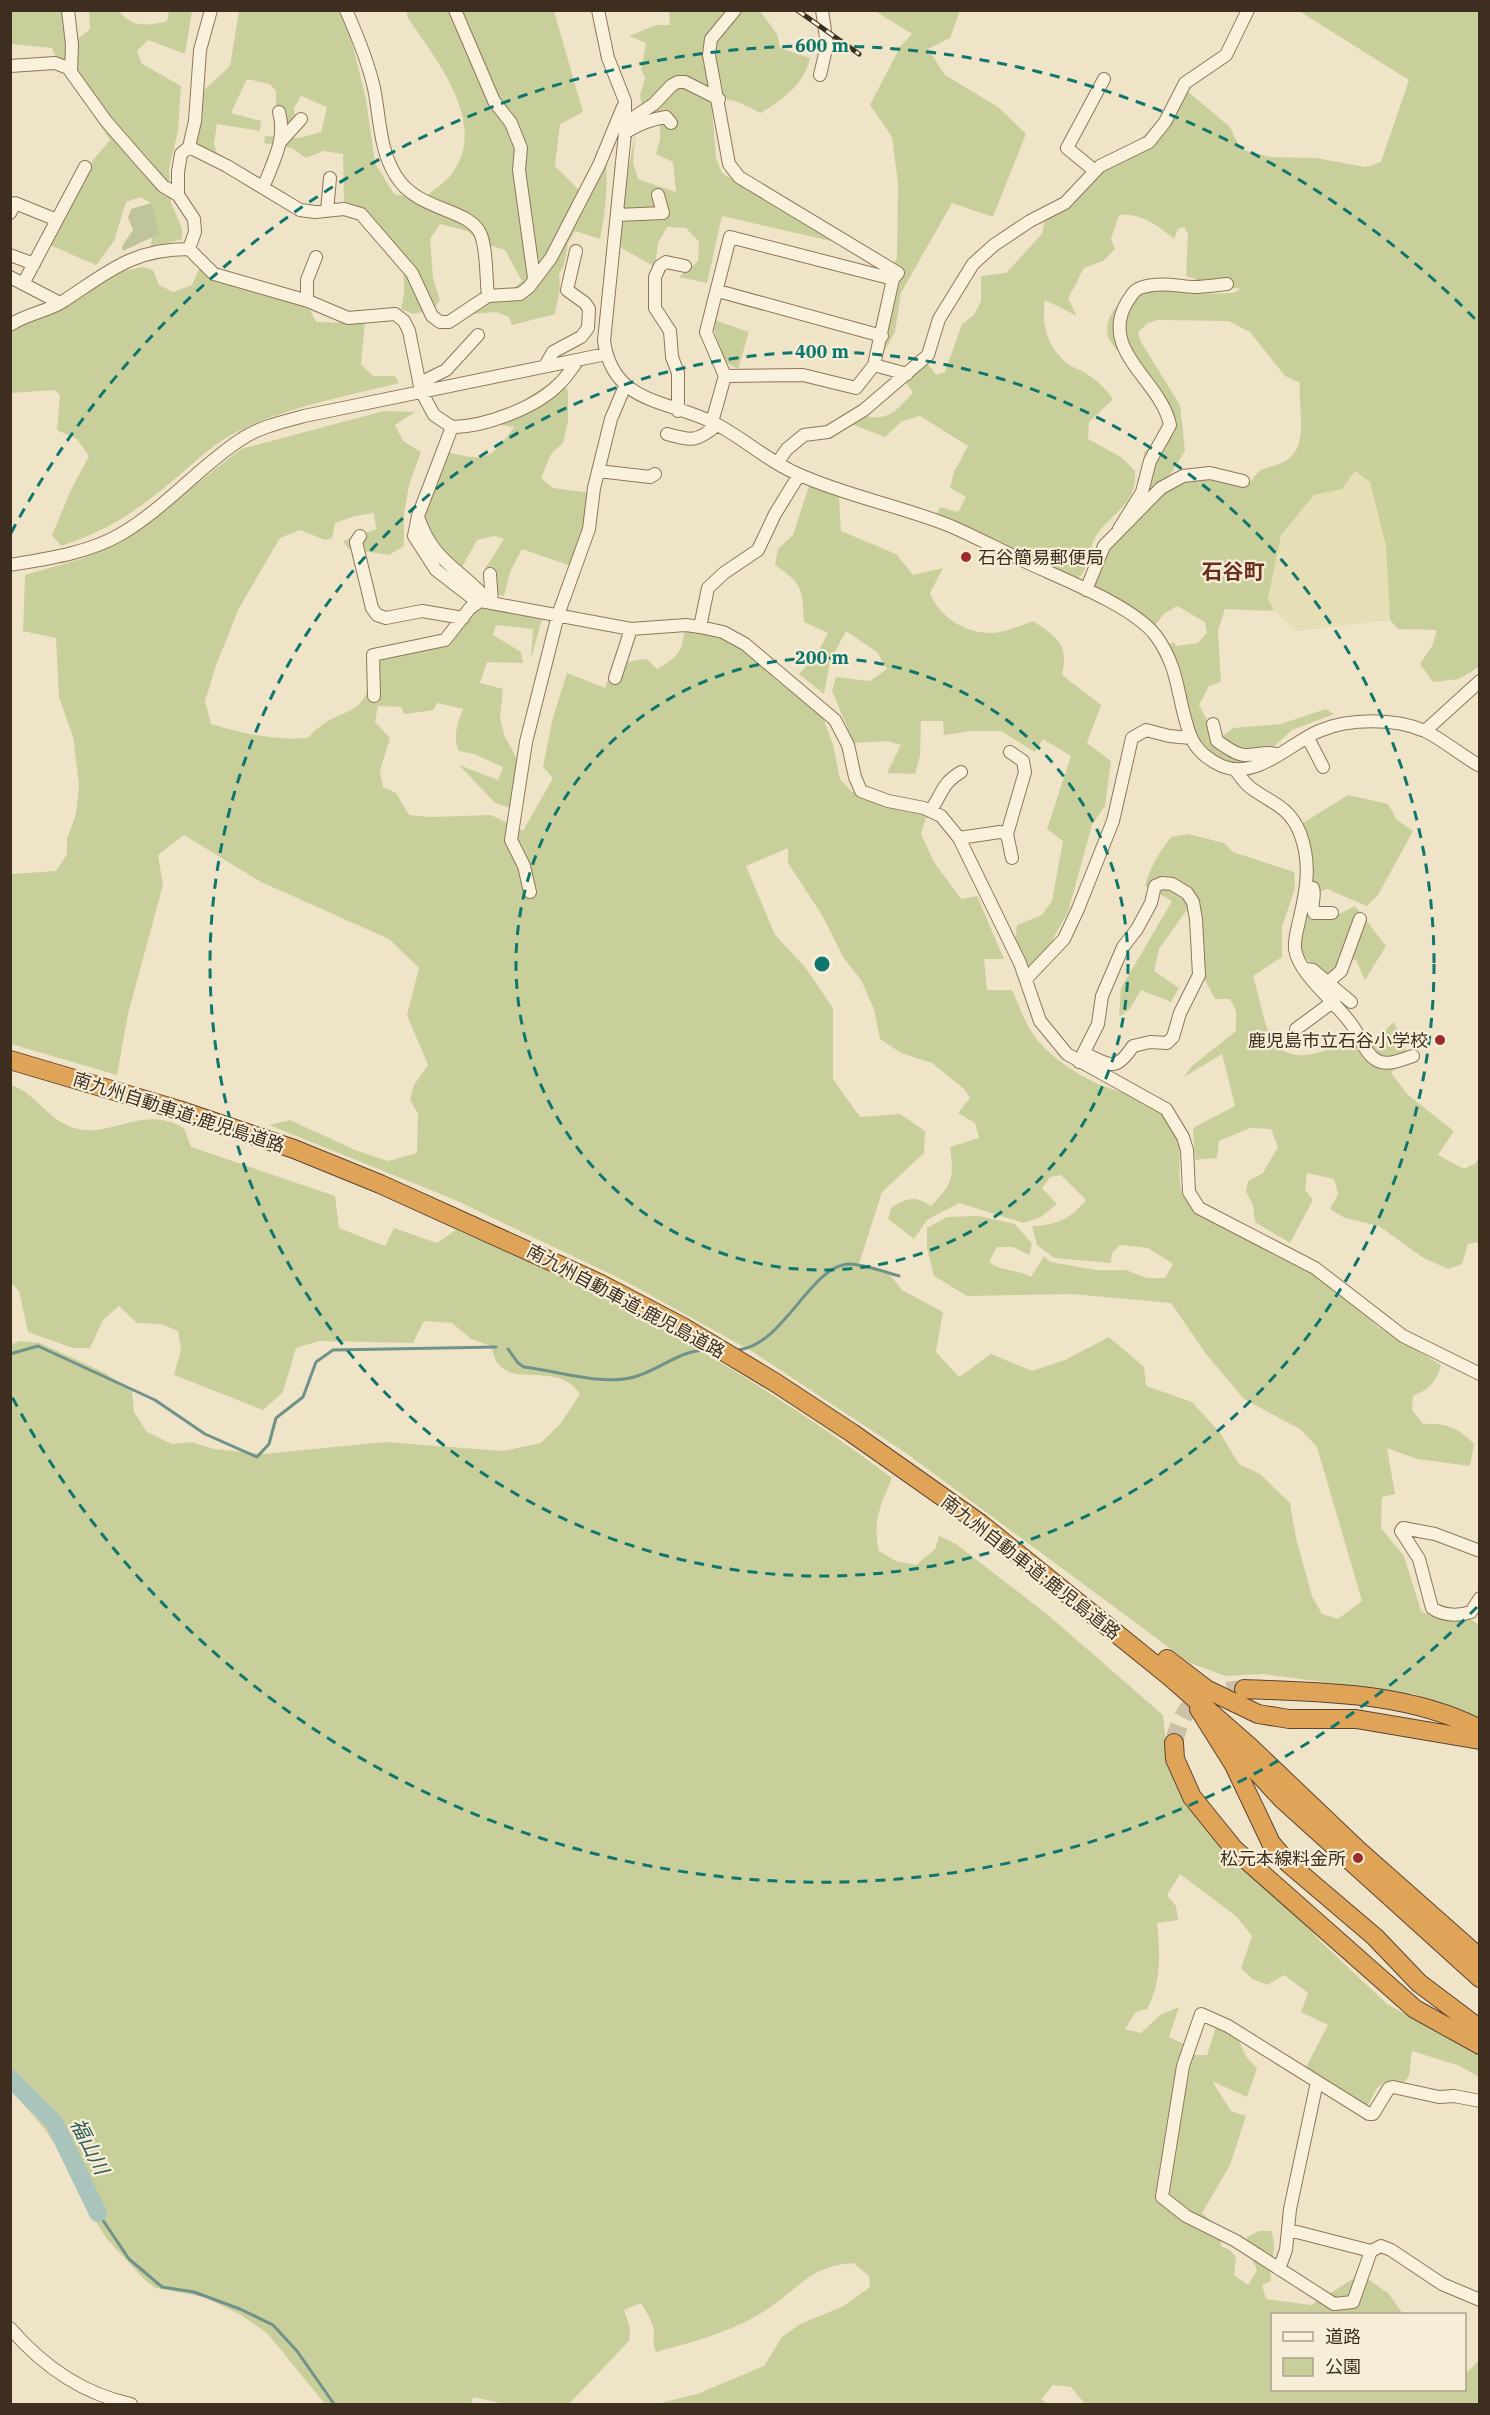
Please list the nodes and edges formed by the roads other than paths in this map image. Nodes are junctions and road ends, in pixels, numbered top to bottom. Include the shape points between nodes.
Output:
1 (68, 10) edge
2 (211, 10) edge
3 (346, 10) edge
4 (455, 10) edge
5 (598, 10) edge
6 (735, 10) edge
7 (822, 10) edge
8 (1248, 10) edge
9 (10, 66) edge
10 (71, 72) junction
11 (820, 75) dead end
12 (1104, 79) dead end
13 (719, 99) junction
14 (625, 101) junction
15 (279, 112) dead end
16 (301, 119) dead end
17 (671, 123) dead end
18 (625, 128) junction
19 (281, 141) junction
20 (189, 147) junction
21 (85, 167) dead end
22 (1095, 171) junction
23 (330, 178) dead end
24 (263, 188) junction
25 (178, 195) junction
26 (658, 195) dead end
27 (327, 211) junction
28 (10, 213) edge
29 (617, 215) junction
30 (57, 220) junction
31 (189, 249) junction
32 (576, 251) dead end
33 (10, 255) edge
34 (315, 257) dead end
35 (34, 264) junction
36 (684, 266) dead end
37 (10, 277) edge
38 (534, 278) junction
39 (893, 279) junction
40 (23, 284) junction
41 (1227, 284) dead end
42 (718, 291) junction
43 (489, 296) junction
44 (307, 300) junction
45 (60, 303) junction
46 (10, 325) edge
47 (478, 335) dead end
48 (882, 336) junction
49 (606, 354) junction
50 (578, 360) junction
51 (874, 365) junction
52 (545, 366) junction
53 (907, 374) junction
54 (725, 376) junction
55 (626, 386) junction
56 (421, 387) junction
57 (678, 411) junction
58 (714, 423) junction
59 (452, 428) junction
60 (667, 434) dead end
61 (777, 463) junction
62 (598, 471) junction
63 (655, 474) dead end
64 (799, 475) junction
65 (1244, 481) dead end
66 (1119, 529) junction
67 (360, 536) dead end
68 (10, 565) edge
69 (490, 574) dead end
70 (1086, 590) junction
71 (487, 602) junction
72 (558, 615) junction
73 (462, 618) junction
74 (700, 627) junction
75 (631, 629) junction
76 (615, 678) dead end
77 (1479, 681) edge
78 (374, 696) dead end
79 (1213, 724) dead end
80 (1425, 731) junction
81 (1191, 738) junction
82 (1308, 738) junction
83 (1010, 752) dead end
84 (1278, 755) junction
85 (1479, 766) edge
86 (1323, 767) dead end
87 (1236, 771) junction
88 (961, 772) dead end
89 (930, 811) junction
90 (1007, 834) junction
91 (959, 838) junction
92 (1012, 858) dead end
93 (1307, 885) junction
94 (530, 892) dead end
95 (1332, 913) dead end
96 (1360, 919) dead end
97 (1305, 969) junction
98 (1026, 979) junction
99 (1327, 983) junction
100 (1334, 1001) junction
101 (1351, 1002) dead end
102 (1296, 1029) dead end
103 (1413, 1056) dead end
104 (1082, 1057) junction
105 (10, 1060) edge
106 (1479, 1374) edge
107 (981, 1524) junction
108 (1479, 1551) edge
109 (1479, 1598) edge
110 (1169, 1676) junction
111 (1244, 1689) tunnel mouth
112 (1199, 1709) junction
113 (1479, 1729) edge
114 (1479, 1740) edge
115 (1174, 1743) tunnel mouth
116 (1479, 1958) edge
117 (1479, 1978) edge
118 (1479, 2029) edge
119 (1479, 2045) edge
120 (1317, 2082) junction
121 (1479, 2101) edge
122 (1289, 2230) junction
123 (1371, 2251) junction
124 (1279, 2269) junction
125 (1479, 2300) edge
126 (10, 2328) edge
127 (102, 2400) edge
128 (131, 2404) edge

1 - 10 street
2 - 20 street via 200,50 195,122
3 - 43 street via 359,39 373,87 384,149 396,176 409,192 427,204 474,224 481,234
4 - 38 street via 494,101 511,123 521,148 519,170
5 - 14 street via 608,58
6 - 13 street via 711,39 709,55
7 - 11 street via 826,45
8 - 22 street via 1226,55 1185,83 1165,122 1149,142
9 - 10 street via 55,63
10 - 25 street via 139,159 163,186
12 - 22 street via 1067,148
13 - 18 street via 678,82
13 - 39 street via 729,164 739,177 898,273
14 - 18 street
14 - 38 street via 599,165 551,258
15 - 19 street via 283,126
16 - 19 street
17 - 18 street via 666,117
18 - 29 street
19 - 24 street
20 - 24 street
20 - 25 street via 181,154
21 - 30 street
22 - 53 street via 1065,203 1021,227 973,264 939,320 928,355
23 - 27 street
24 - 27 street via 300,210
25 - 31 street via 194,219 195,232
26 - 29 street via 663,213
27 - 43 street via 344,209 361,214 412,273 432,316 440,322 461,316
28 - 30 street via 15,203
29 - 49 street via 604,341
30 - 35 street
31 - 44 street via 214,274
31 - 45 street via 165,249 138,257 89,281
32 - 52 street via 567,290 589,309 588,328 581,337 553,352
33 - 35 street
34 - 44 street via 307,280
35 - 40 street
36 - 57 street via 666,262 655,277 655,308 670,331 678,373
37 - 40 street
38 - 43 street via 520,294
39 - 42 street via 730,237
39 - 48 street
40 - 45 street
41 - 66 street via 1142,287 1135,290 1125,306 1119,323 1121,342 1130,360 1157,392 1170,425 1150,461 1142,492
42 - 48 street
42 - 54 street via 706,332
44 - 56 street via 348,318 395,314 409,331
45 - 46 street
47 - 56 street via 446,370
48 - 51 street
49 - 50 street
49 - 55 street
50 - 52 street
50 - 59 street via 547,394 489,423
51 - 53 street
51 - 54 street via 856,388 803,375
52 - 56 street
53 - 61 street via 864,410 828,432 804,435
54 - 58 street
55 - 57 street via 645,399
55 - 62 street via 611,419
56 - 59 street via 434,415
56 - 68 street via 260,429 239,440 165,503 120,535 55,556
57 - 58 street
58 - 60 street via 702,438 689,440
58 - 61 street
59 - 71 street via 414,536 435,570 475,600
61 - 64 street
62 - 63 street via 650,477
62 - 72 street via 589,529
64 - 70 street via 948,525
64 - 74 street via 758,550 708,588
65 - 66 street via 1210,473 1183,476 1161,488
66 - 70 street via 1104,546
67 - 73 street via 356,542 372,608 378,615 386,618 422,611
69 - 71 street
70 - 81 street via 1128,613 1155,634 1174,673
71 - 72 street
71 - 73 street
72 - 75 street
72 - 94 street via 526,742 513,814 511,840 524,866
73 - 78 street via 444,640 373,655
74 - 75 street
74 - 89 street via 745,644 835,720 848,745 861,791
75 - 76 street
77 - 80 street
79 - 84 street via 1217,741 1233,751 1244,755
80 - 82 street via 1395,724 1354,723 1319,731
80 - 85 street
81 - 87 street via 1206,756
81 - 98 street via 1146,730 1132,738 1113,821 1078,909 1064,939
82 - 84 street
82 - 86 street
83 - 90 street via 1023,761 1025,772
84 - 87 street
87 - 93 street via 1250,788 1277,802 1292,818 1308,858
88 - 89 street via 945,783
89 - 91 street via 941,816
90 - 91 street
90 - 92 street
91 - 98 street
93 - 95 street via 1315,892 1314,913
93 - 97 street via 1295,950
96 - 99 street via 1341,971
97 - 99 street via 1313,970
97 - 100 street
98 - 104 street via 1040,1021 1067,1054
99 - 101 street
100 - 102 street
100 - 103 street via 1371,1056 1390,1063
104 - 104 street via 1098,1024 1102,996 1123,947 1151,903 1155,886 1172,884 1193,902 1200,964 1173,1037 1167,1043 1133,1046 1120,1064 1112,1066
104 - 106 street via 1166,1109 1183,1137 1189,1192 1200,1208 1315,1269 1403,1336
105 - 107 highway, 南九州自動車道;鹿児島道路 via 283,1146 446,1212 599,1282 683,1327 814,1408
107 - 110 highway, 南九州自動車道;鹿児島道路
107 - 114 highway via 1206,1689 1258,1714 1289,1719 1332,1717 1385,1722
108 - 109 street via 1435,1533 1403,1528 1401,1532 1419,1559 1432,1608 1461,1615 1471,1612
110 - 112 highway, 南九州自動車道;鹿児島道路
110 - 116 highway, 南九州自動車道;鹿児島道路
111 - 113 highway via 1369,1697 1410,1705
112 - 117 highway, 南九州自動車道;鹿児島道路 via 1281,1797
112 - 118 highway via 1234,1765 1271,1844 1376,1937 1419,1983
115 - 119 highway via 1175,1759 1192,1797 1234,1849 1414,2009
120 - 121 street via 1373,2114 1393,2087
120 - 122 street
120 - 124 street via 1201,2013 1183,2066 1162,2197 1186,2216 1236,2241
122 - 123 street
122 - 124 street
123 - 124 street via 1359,2291 1353,2302 1345,2305 1334,2304
123 - 125 street via 1381,2246 1391,2250 1442,2284
126 - 127 street via 42,2360
127 - 128 street

